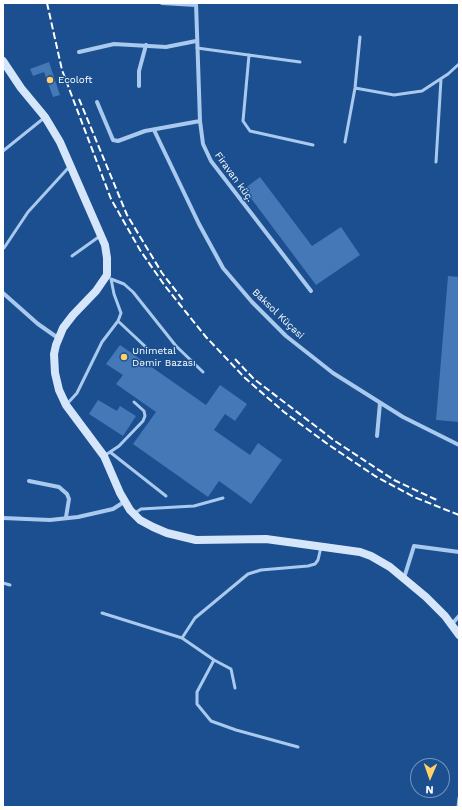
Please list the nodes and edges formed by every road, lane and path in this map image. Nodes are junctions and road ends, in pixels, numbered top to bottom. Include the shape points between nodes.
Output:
1 (162, 3) edge
2 (196, 4) edge
3 (360, 37) dead end
4 (196, 41) junction
5 (146, 45) junction
6 (197, 48) junction
7 (79, 52) dead end
8 (249, 55) junction
9 (3, 61) edge
10 (300, 62) dead end
11 (459, 64) edge
12 (441, 78) junction
13 (138, 86) dead end
14 (355, 88) junction
15 (97, 102) dead end
16 (45, 117) junction
17 (200, 120) junction
18 (154, 130) junction
19 (345, 142) dead end
20 (312, 145) dead end
21 (3, 151) edge
22 (436, 162) dead end
23 (71, 165) junction
24 (102, 235) junction
25 (4, 248) edge
26 (72, 256) dead end
27 (109, 277) junction
28 (311, 291) dead end
29 (3, 293) edge
30 (118, 322) junction
31 (58, 338) junction
32 (149, 350) dead end
33 (202, 372) dead end
34 (134, 402) dead end
35 (380, 403) junction
36 (66, 405) junction
37 (378, 436) dead end
38 (459, 445) edge
39 (107, 454) junction
40 (29, 481) dead end
41 (166, 496) dead end
42 (223, 498) dead end
43 (124, 502) junction
44 (134, 514) junction
45 (66, 517) junction
46 (3, 518) edge
47 (321, 547) junction
48 (459, 552) edge
49 (404, 579) junction
50 (3, 582) edge
51 (10, 585) dead end
52 (102, 613) dead end
53 (459, 616) edge
54 (452, 624) junction
55 (459, 635) edge
56 (182, 638) junction
57 (214, 660) junction
58 (235, 688) dead end
59 (298, 747) dead end
60 (459, 798) edge
61 (458, 807) edge

1 - 2 street
2 - 4 street, Firavan küç.
3 - 14 lane
4 - 5 street via 172,46
4 - 6 street, Firavan küç.
5 - 7 street via 114,44
5 - 13 street
6 - 8 lane
6 - 17 street, Firavan küç.
8 - 10 lane
8 - 20 lane via 243,121 250,131
9 - 16 main road
11 - 12 lane
12 - 14 lane via 422,91 394,95
12 - 22 lane
14 - 19 lane
15 - 18 street via 113,140 118,141
16 - 21 lane
16 - 23 main road
17 - 18 street
17 - 28 street, Firavan küç. via 203,144 211,161
18 - 35 street, Baksol Küçəsi via 223,268 286,336 333,373
23 - 24 main road
23 - 25 lane via 28,212
24 - 26 lane
24 - 27 main road via 108,258
27 - 30 lane via 120,313
27 - 31 main road via 73,315
27 - 33 lane via 124,284 133,292 176,346
29 - 31 street
30 - 32 lane
30 - 36 lane via 102,342 77,393
31 - 36 main road via 54,354 54,373
34 - 39 lane via 144,410 143,421 119,446
35 - 37 street
35 - 38 street, Baksol Küçəsi
36 - 39 main road
39 - 41 lane
39 - 43 main road
40 - 45 street via 59,487 68,494
42 - 44 lane via 194,506 141,509
43 - 44 main road
43 - 45 street via 113,509
44 - 47 main road via 160,530 196,540 253,538
45 - 46 street via 50,520
47 - 49 main road via 371,556
47 - 56 lane via 315,564 260,570 248,574 195,618
48 - 49 street via 414,546
49 - 54 main road
50 - 51 lane
52 - 56 lane
53 - 54 street
54 - 55 main road
56 - 57 lane
57 - 58 lane via 231,669
57 - 59 lane via 197,692 197,704 211,721
60 - 61 lane

